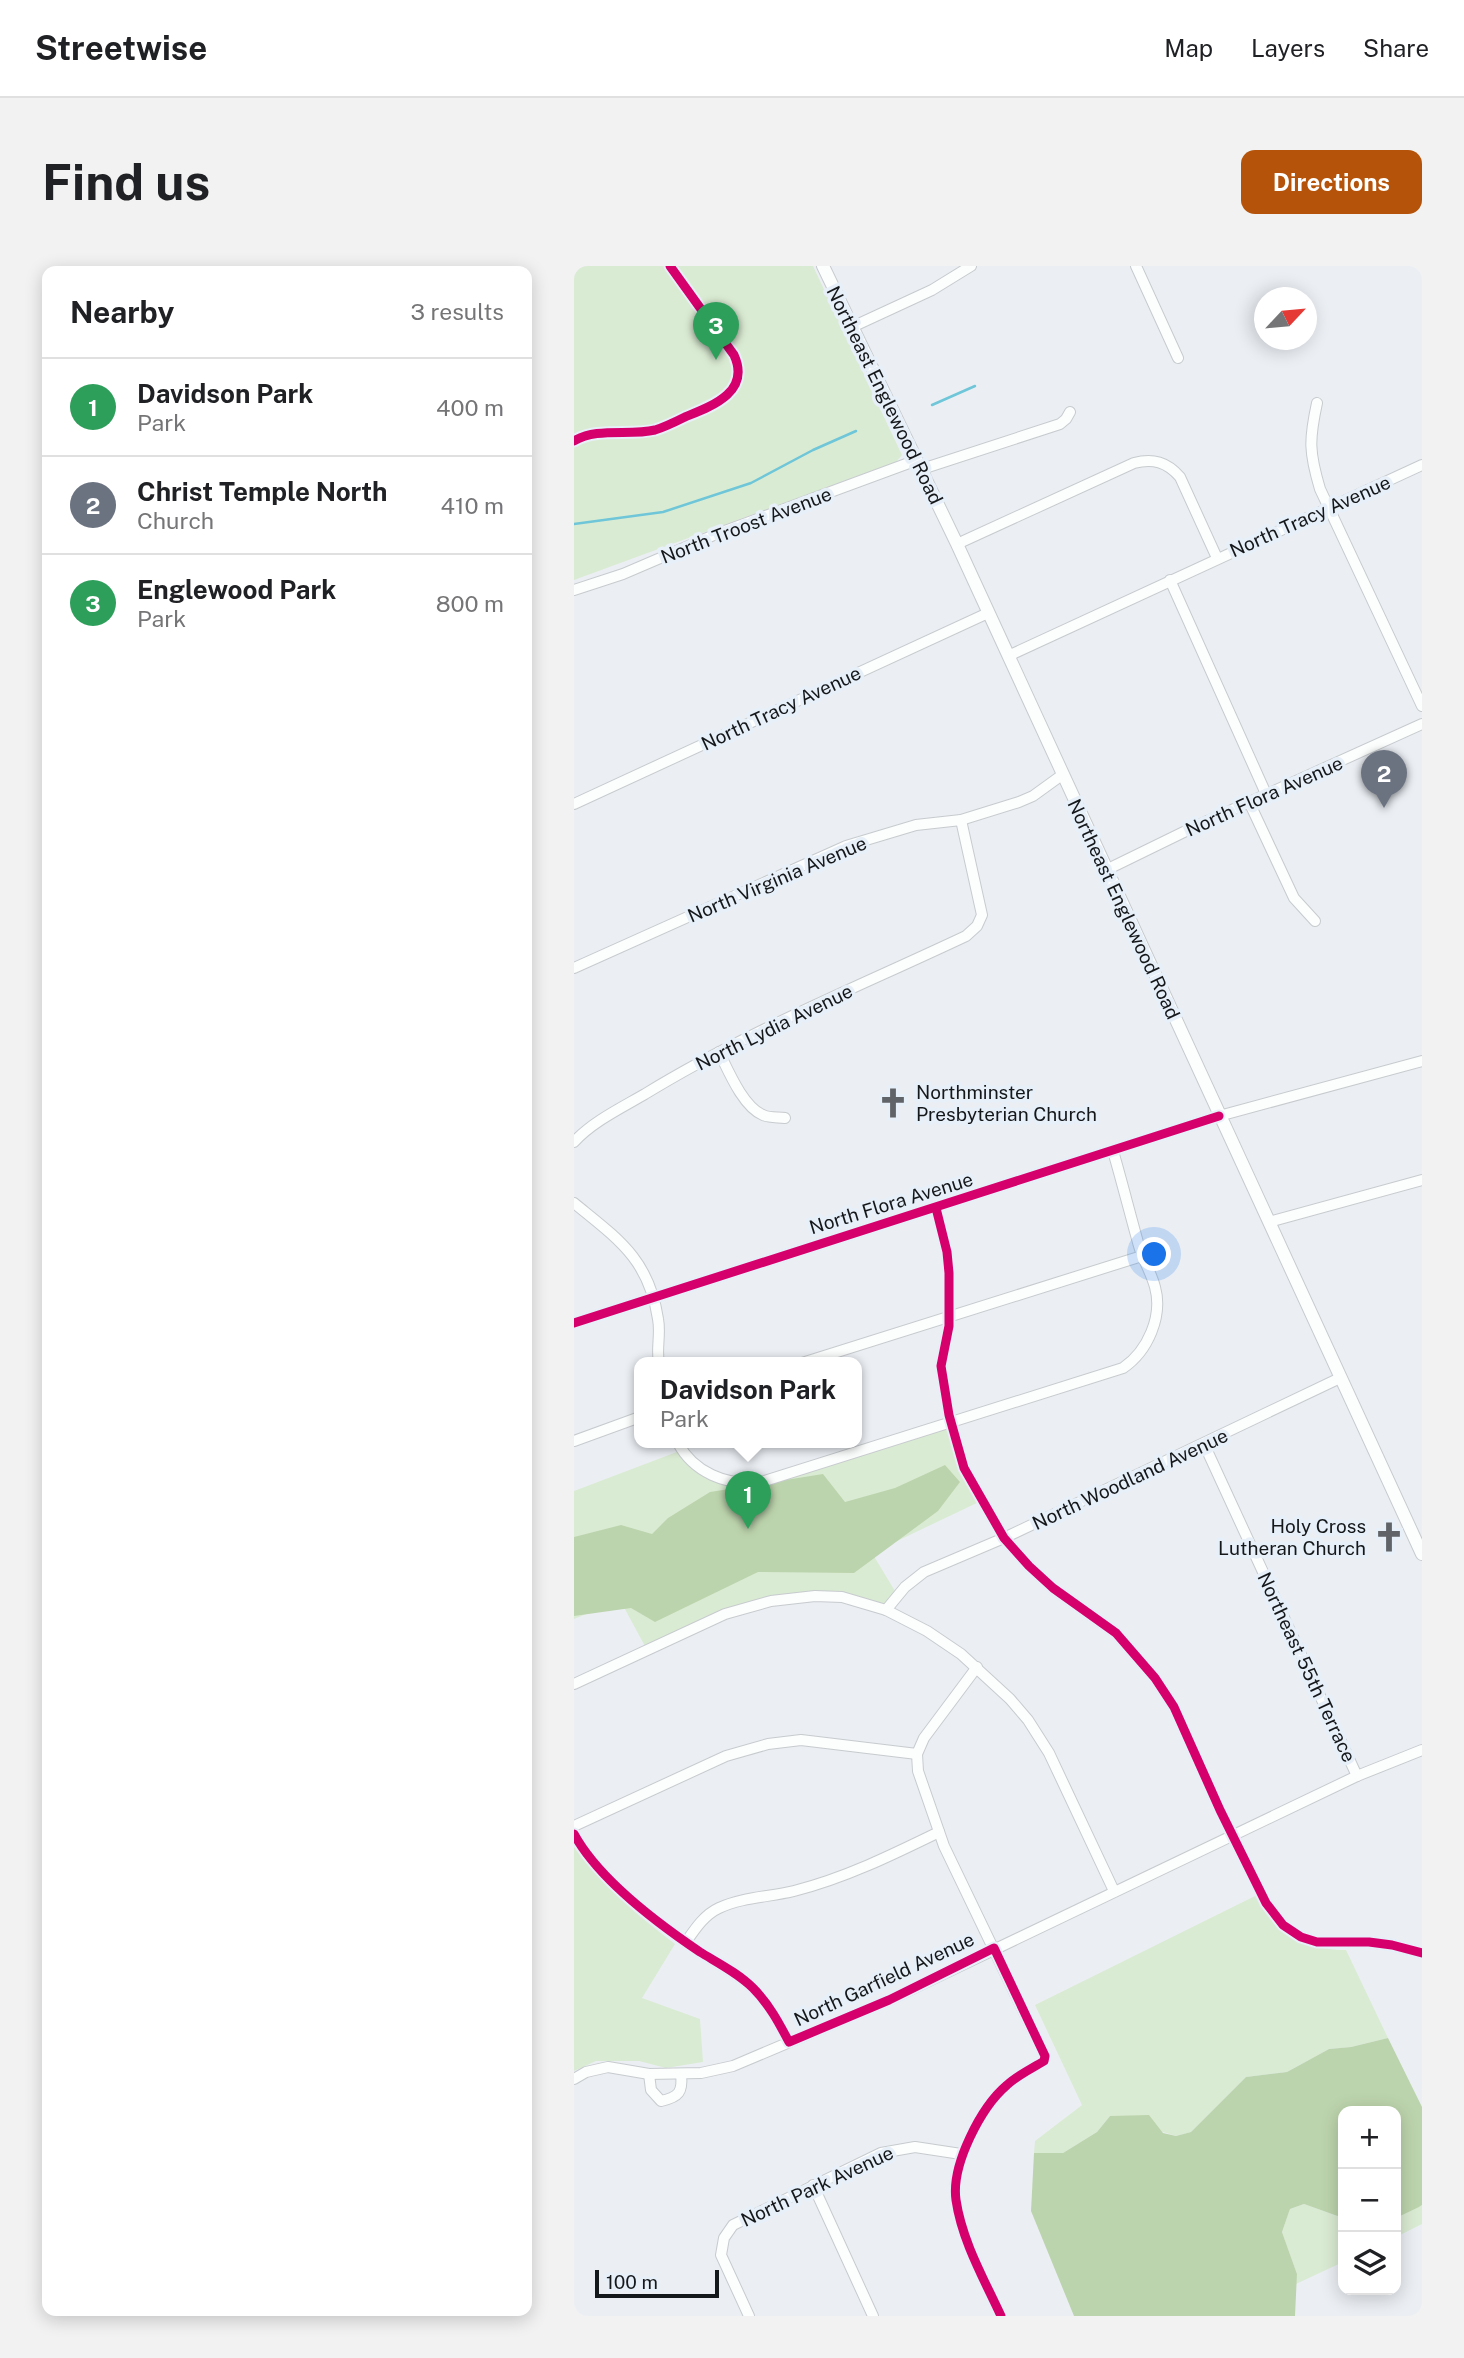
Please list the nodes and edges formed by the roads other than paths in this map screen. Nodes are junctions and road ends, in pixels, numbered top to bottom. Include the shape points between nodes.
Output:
1 (823, 266) edge
2 (1136, 266) edge
3 (968, 267) edge
4 (852, 327) junction
5 (1178, 358) dead end
6 (1317, 403) dead end
7 (1070, 412) dead end
8 (920, 464) junction
9 (1422, 465) edge
10 (1329, 508) junction
11 (957, 544) junction
12 (1217, 558) junction
13 (1170, 580) junction
14 (574, 590) edge
15 (988, 613) junction
16 (1008, 656) junction
17 (1422, 706) edge
18 (1422, 724) edge
19 (1062, 775) junction
20 (1267, 796) junction
21 (574, 804) edge
22 (1250, 804) junction
23 (961, 820) junction
24 (1107, 870) junction
25 (1315, 921) dead end
26 (574, 968) edge
27 (719, 1052) junction
28 (1422, 1060) edge
29 (1219, 1116) junction
30 (785, 1118) dead end
31 (574, 1142) edge
32 (1113, 1151) junction
33 (1422, 1180) edge
34 (574, 1203) edge
35 (936, 1208) junction
36 (1269, 1222) junction
37 (1142, 1256) junction
38 (652, 1296) junction
39 (950, 1315) junction
40 (574, 1323) edge
41 (659, 1357) edge
42 (820, 1357) edge
43 (1340, 1378) junction
44 (634, 1420) edge
45 (951, 1424) junction
46 (574, 1441) edge
47 (1204, 1444) junction
48 (681, 1448) edge
49 (1004, 1538) junction
50 (1422, 1554) edge
51 (886, 1610) junction
52 (977, 1667) junction
53 (574, 1684) edge
54 (1422, 1750) edge
55 (917, 1754) junction
56 (1357, 1776) junction
57 (574, 1826) edge
58 (939, 1832) junction
59 (574, 1834) edge
60 (1233, 1836) junction
61 (1114, 1891) junction
62 (686, 1942) junction
63 (994, 1948) junction
64 (1422, 1953) edge
65 (789, 2042) junction
66 (649, 2074) junction
67 (681, 2074) junction
68 (574, 2079) edge
69 (961, 2154) junction
70 (813, 2185) junction
71 (749, 2316) edge
72 (873, 2316) edge
73 (1001, 2316) edge

1 - 4 main road, Northeast Englewood Road
2 - 5 street
3 - 4 street via 932,290
4 - 8 main road, Northeast Englewood Road
6 - 10 street via 1311,455
7 - 8 street, North Troost Avenue via 1060,424
8 - 11 main road, Northeast Englewood Road
8 - 14 street, North Troost Avenue via 714,535
9 - 10 street, North Tracy Avenue
10 - 12 street, North Tracy Avenue
10 - 17 street
11 - 12 street via 1134,463 1154,460 1180,477
11 - 15 main road, Northeast Englewood Road
12 - 13 street, North Tracy Avenue
13 - 16 street, North Tracy Avenue
13 - 20 street
15 - 16 main road, Northeast Englewood Road
15 - 21 street, North Tracy Avenue
16 - 19 main road, Northeast Englewood Road
18 - 20 street, North Flora Avenue
19 - 23 street, North Virginia Avenue via 1033,796
19 - 24 main road, Northeast Englewood Road
20 - 22 street, North Flora Avenue
22 - 24 street, North Flora Avenue
22 - 25 street via 1294,898
23 - 26 street, North Virginia Avenue via 916,825 846,846
23 - 27 street, North Lydia Avenue via 982,910 979,922 966,936
24 - 29 main road, Northeast Englewood Road
27 - 30 street via 734,1086 747,1101 762,1115
27 - 31 street, North Lydia Avenue via 625,1106
28 - 29 street, North Flora Avenue
29 - 32 street, North Flora Avenue
29 - 36 main road, Northeast Englewood Road
32 - 35 street, North Flora Avenue
32 - 37 street
33 - 36 street
34 - 38 street via 628,1249 646,1276
35 - 38 street, North Flora Avenue
35 - 39 street via 947,1252
36 - 43 main road, Northeast Englewood Road
37 - 39 street
37 - 45 street via 1157,1306 1154,1327 1128,1365
38 - 40 street, North Flora Avenue
38 - 41 street via 659,1323
39 - 42 street
39 - 45 street via 941,1366
43 - 47 street, North Woodland Avenue
43 - 50 main road, Northeast Englewood Road
44 - 46 street
45 - 48 street via 748,1484 706,1472
45 - 49 street via 970,1481
47 - 49 street, North Woodland Avenue
47 - 56 street, Northeast 55th Terrace
49 - 51 street, North Woodland Avenue via 924,1573
49 - 60 street via 1053,1588 1116,1633 1155,1678 1174,1707
51 - 52 street via 927,1630
51 - 53 street via 842,1597 771,1601 725,1614
52 - 55 street
52 - 61 street via 1039,1736
54 - 56 street, North Garfield Avenue
55 - 57 street via 801,1740 768,1744 726,1756
55 - 58 street via 918,1771
56 - 60 street, North Garfield Avenue
58 - 62 street via 832,1880 720,1907 698,1924
58 - 63 street
59 - 62 street via 583,1852 628,1896
60 - 61 street, North Garfield Avenue
60 - 64 street via 1267,1904 1291,1932 1317,1942 1369,1942
61 - 63 street, North Garfield Avenue
62 - 65 street via 753,1988
63 - 65 street, North Garfield Avenue via 889,2000
63 - 69 street via 1045,2056 996,2095
65 - 67 street, North Garfield Avenue via 733,2066
66 - 67 street, North Garfield Avenue
66 - 67 street via 651,2090 661,2101 679,2093
66 - 68 street, North Garfield Avenue via 608,2067
69 - 70 street, North Park Avenue via 915,2147 892,2149
69 - 73 street via 956,2198 970,2248
70 - 71 street, North Park Avenue via 733,2225 723,2241 721,2255
70 - 72 street

